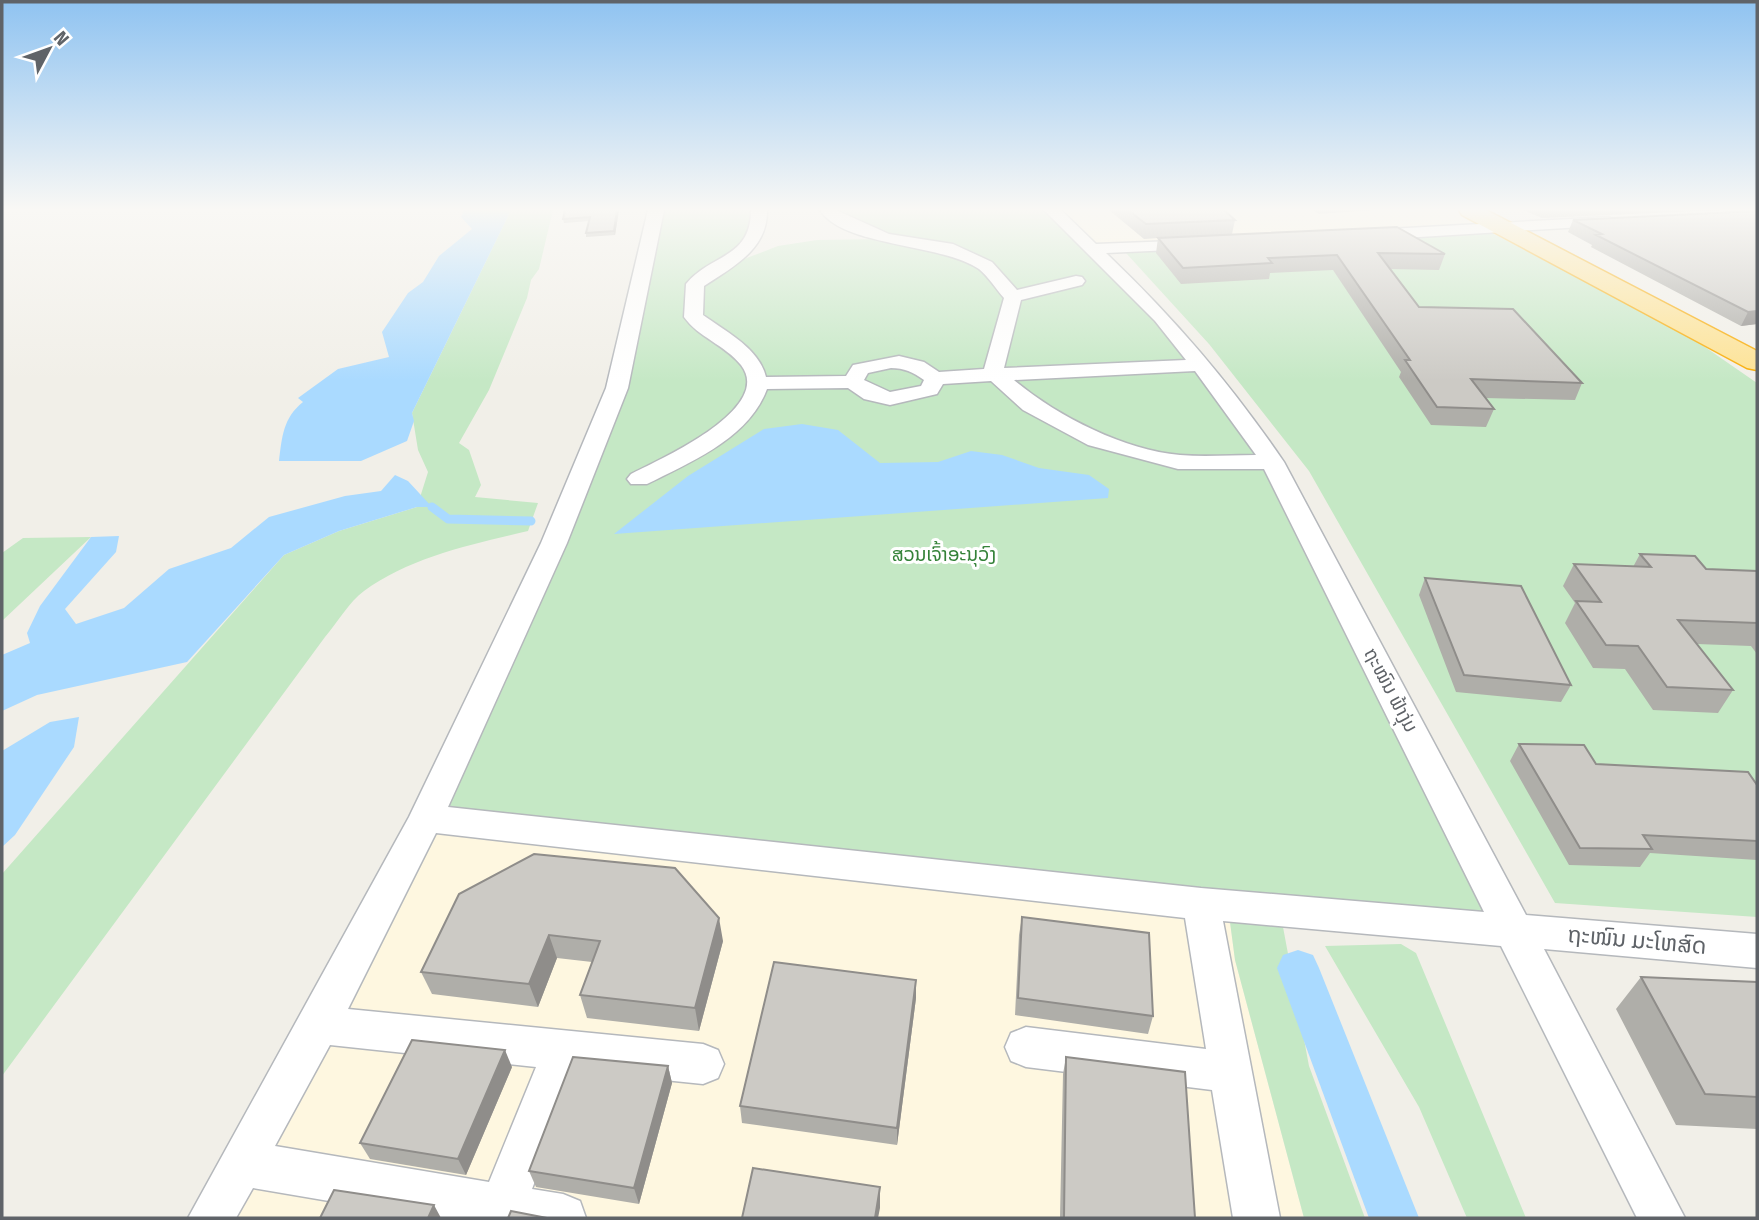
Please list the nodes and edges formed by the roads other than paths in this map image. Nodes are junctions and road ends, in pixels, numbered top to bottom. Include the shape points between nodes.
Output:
1 (644, 267) edge
2 (721, 267) edge
3 (987, 267) edge
4 (1082, 267) edge
5 (1113, 267) edge
6 (1578, 267) edge
7 (1013, 297) junction
8 (1754, 359) edge
9 (1201, 365) junction
10 (993, 373) junction
11 (935, 377) junction
12 (853, 382) junction
13 (758, 383) junction
14 (1272, 462) junction
15 (639, 479) dead end
16 (426, 818) junction
17 (1201, 904) junction
18 (1516, 929) junction
19 (1757, 951) edge
20 (319, 1025) junction
21 (1026, 1047) dead end
22 (564, 1049) junction
23 (703, 1064) dead end
24 (1230, 1072) junction
25 (241, 1163) junction
26 (500, 1213) edge
27 (211, 1218) edge
28 (563, 1218) edge
29 (1256, 1218) edge
30 (1662, 1218) edge

1 - 16 street via 617,388 554,543
2 - 13 street via 695,284 693,317 741,354 756,371
3 - 7 street
4 - 7 street via 1070,276
5 - 9 street, ຖະໝົນ ຟ້າງຸ່ມ
6 - 8 highway
7 - 10 street
9 - 10 street
9 - 14 street, ຖະໝົນ ຟ້າງຸ່ມ
10 - 11 street
10 - 14 street via 1031,405 1096,440 1178,462
11 - 12 street via 916,364 886,361 860,369
11 - 12 street via 930,390 902,399 870,396
12 - 13 street
13 - 15 street via 755,396 734,423 705,445
14 - 18 street, ຖະໝົນ ຟ້າງຸ່ມ
16 - 17 street, ຖະໜົນ ມະໂຫສົດ
16 - 20 street
17 - 18 street, ຖະໜົນ ມະໂຫສົດ
17 - 24 street
18 - 19 street, ຖະໜົນ ມະໂຫສົດ
18 - 30 street, ຖະໝົນ ຟ້າງຸ່ມ
20 - 22 street
20 - 25 street
21 - 24 street
22 - 23 street
22 - 26 street
24 - 29 street
25 - 26 street
25 - 27 street
26 - 28 street

